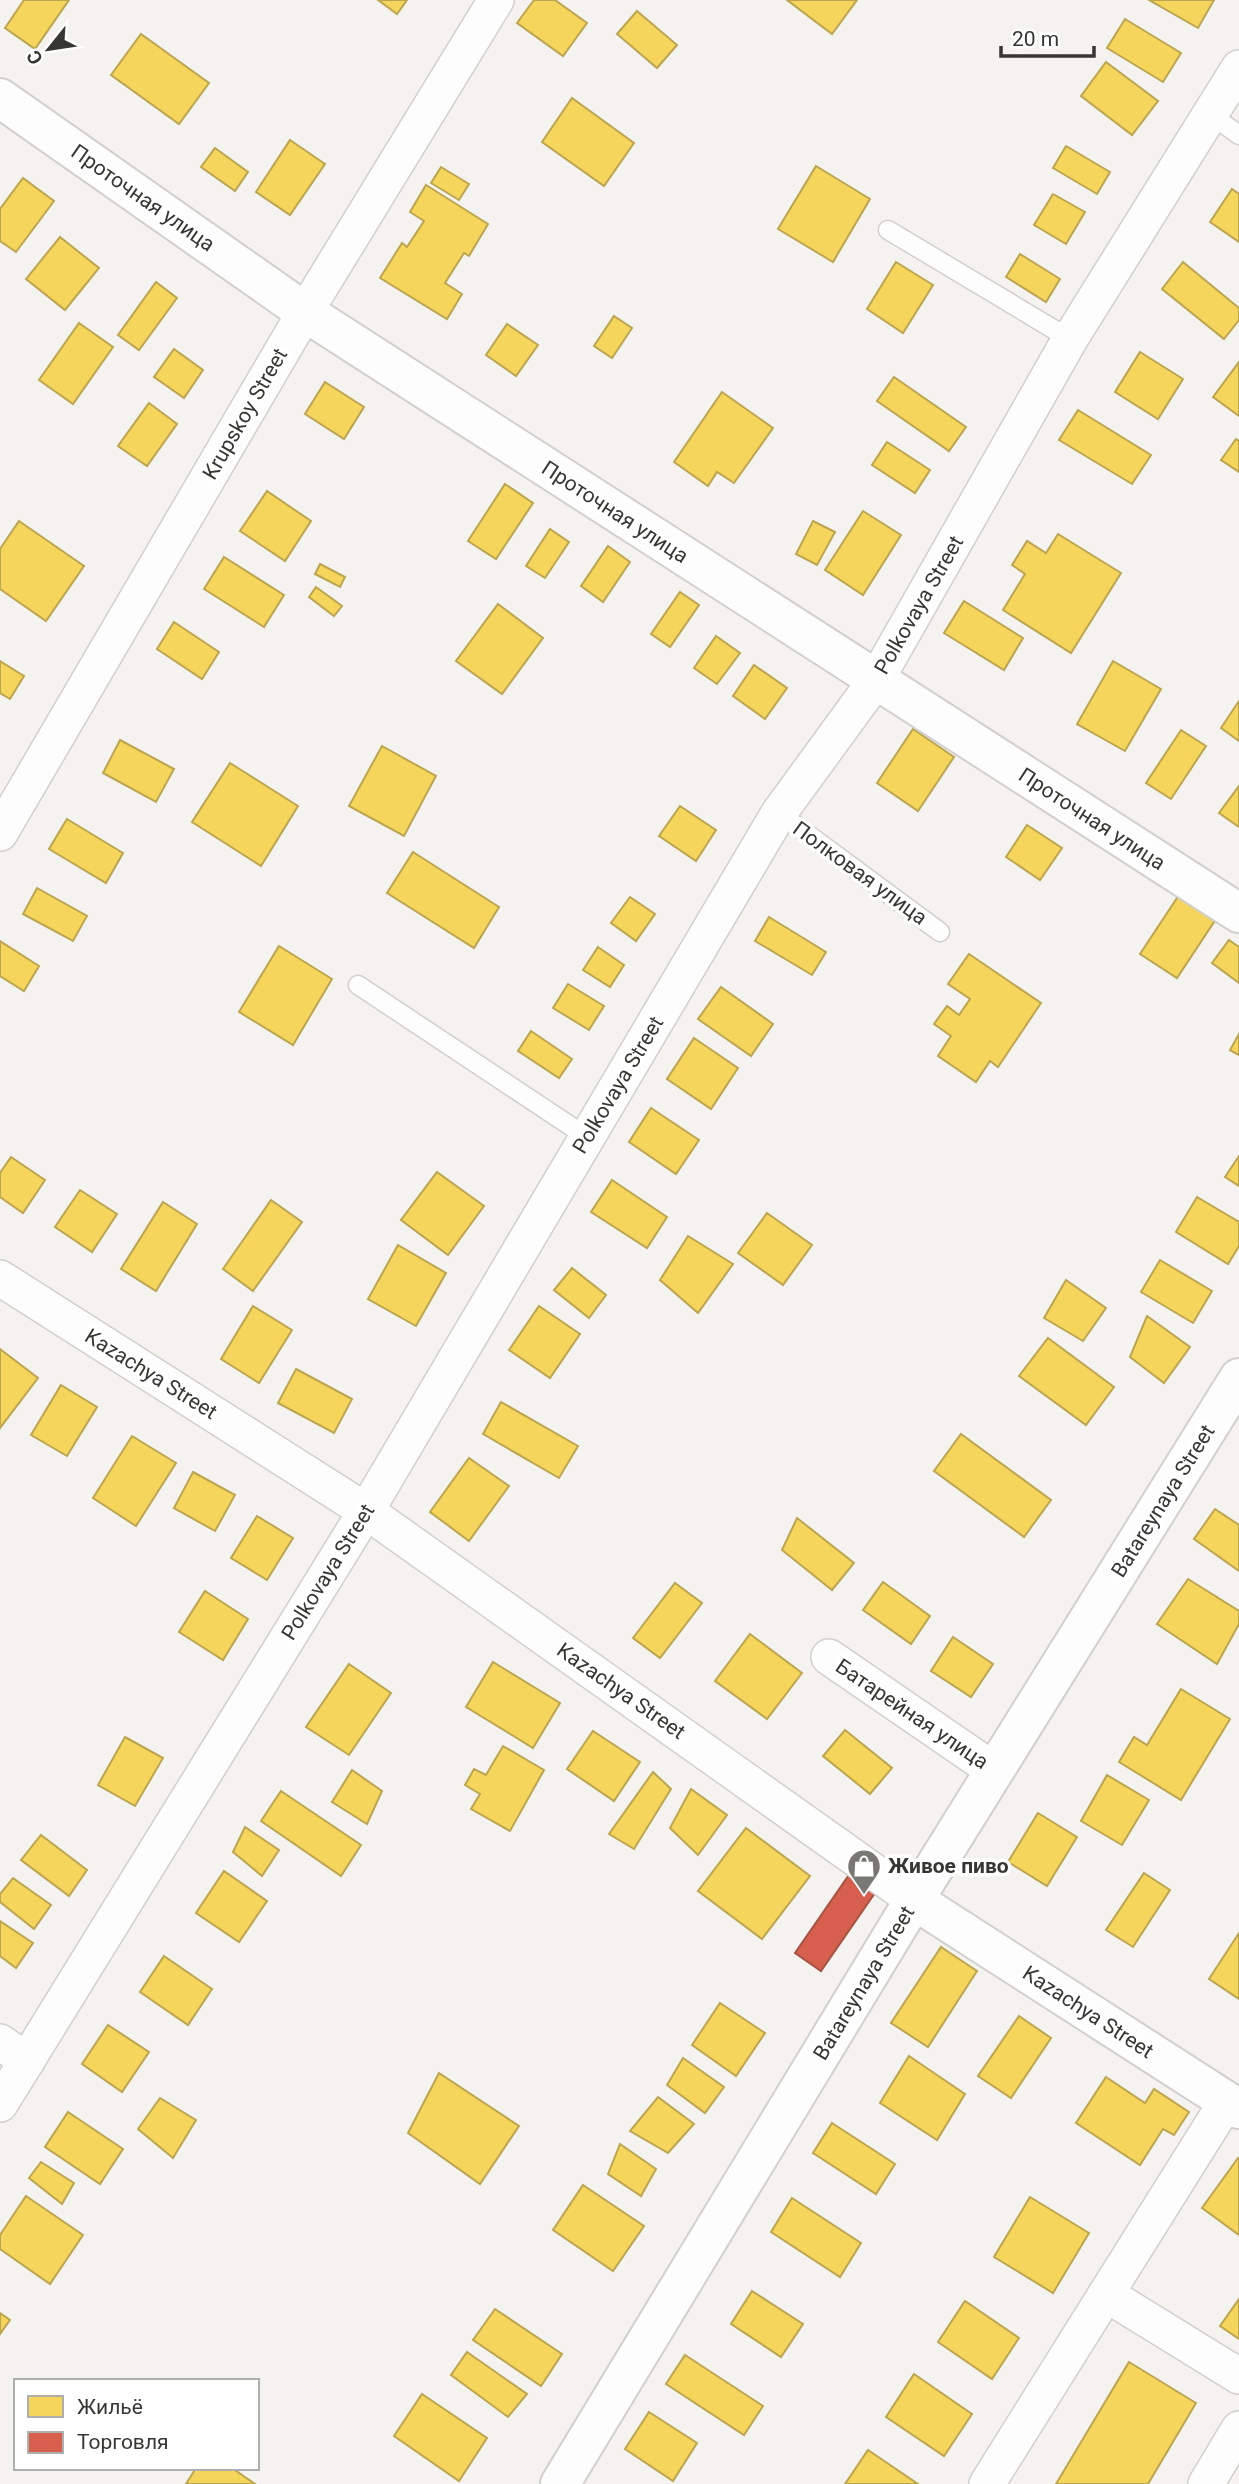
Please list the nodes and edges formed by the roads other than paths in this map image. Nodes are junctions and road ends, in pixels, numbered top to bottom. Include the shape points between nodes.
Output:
1 (496, 0) edge
2 (1239, 68) edge
3 (0, 98) edge
4 (1210, 114) junction
5 (1239, 135) edge
6 (888, 230) dead end
7 (305, 312) junction
8 (1070, 340) junction
9 (876, 680) junction
10 (779, 813) junction
11 (0, 833) edge
12 (1239, 914) edge
13 (940, 932) dead end
14 (358, 985) dead end
15 (587, 1137) junction
16 (0, 1278) edge
17 (1239, 1378) edge
18 (366, 1511) junction
19 (829, 1657) dead end
20 (995, 1770) junction
21 (915, 1900) junction
22 (13, 2052) edge
23 (0, 2104) edge
24 (1233, 2105) edge
25 (1106, 2294) junction
26 (1239, 2376) edge
27 (1239, 2429) edge
28 (560, 2484) edge
29 (987, 2484) edge
30 (1206, 2484) edge

1 - 7 street, Krupskoy Street
2 - 4 street, Polkovaya Street
3 - 7 street, Проточная улица
4 - 5 lane
4 - 8 street, Polkovaya Street
6 - 8 lane
7 - 9 street, Проточная улица
7 - 11 street, Krupskoy Street
8 - 9 street, Polkovaya Street
9 - 10 street, Polkovaya Street
9 - 12 street, Проточная улица
10 - 13 lane, Полковая улица
10 - 15 street, Polkovaya Street
14 - 15 lane
15 - 18 street, Polkovaya Street
16 - 18 street, Kazachya Street
17 - 20 street, Batareynaya Street
18 - 21 street, Kazachya Street
18 - 22 street, Polkovaya Street
19 - 20 street, Батарейная улица
20 - 21 street, Batareynaya Street
21 - 24 street, Kazachya Street
21 - 28 street, Batareynaya Street
22 - 23 street, Polkovaya Street
24 - 25 street
25 - 26 street
25 - 29 street
27 - 30 street

